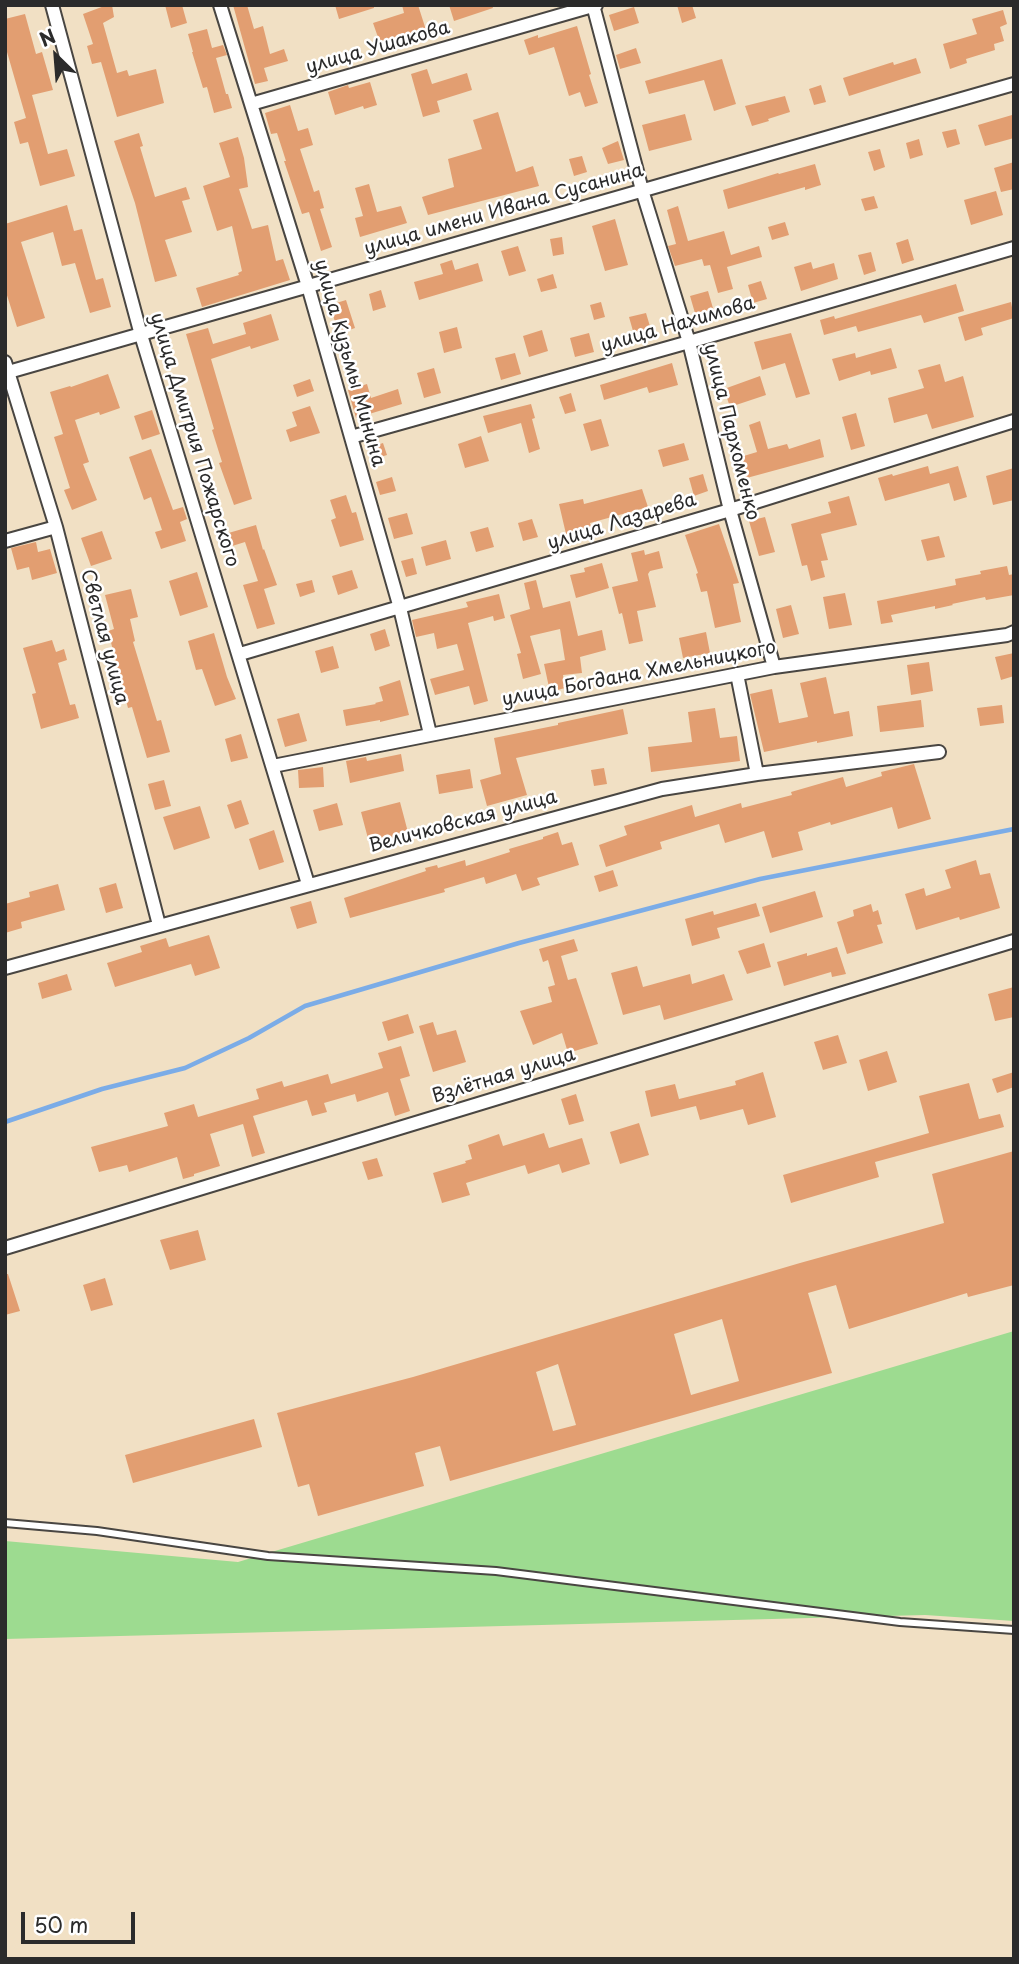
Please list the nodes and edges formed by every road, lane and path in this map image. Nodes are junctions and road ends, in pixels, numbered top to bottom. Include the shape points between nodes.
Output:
1 (52, 5) edge
2 (220, 5) edge
3 (594, 6) edge
4 (1014, 84) edge
5 (251, 104) junction
6 (642, 190) junction
7 (1014, 248) edge
8 (308, 286) junction
9 (141, 335) junction
10 (689, 342) junction
11 (6, 369) edge
12 (1014, 421) edge
13 (351, 437) junction
14 (730, 510) junction
15 (55, 527) junction
16 (5, 541) edge
17 (400, 608) junction
18 (1014, 632) edge
19 (240, 654) junction
20 (774, 667) junction
21 (737, 674) junction
22 (430, 734) junction
23 (939, 752) dead end
24 (273, 766) junction
25 (757, 774) junction
26 (308, 884) junction
27 (159, 925) junction
28 (1014, 940) edge
29 (5, 968) edge
30 (5, 1248) edge
31 (5, 1523) edge
32 (1014, 1630) edge

1 - 9 street, улица Дмитрия Пожарского
2 - 5 street, улица Кузьмы Минина
3 - 5 street, улица Ушакова
3 - 6 street, улица Пархоменко
4 - 6 street, улица имени Ивана Сусанина
5 - 8 street, улица Кузьмы Минина
6 - 8 street, улица имени Ивана Сусанина
6 - 10 street, улица Пархоменко
7 - 10 street, улица Нахимова
8 - 9 street, улица имени Ивана Сусанина
8 - 13 street, улица Кузьмы Минина
9 - 11 street, улица имени Ивана Сусанина
9 - 19 street, улица Дмитрия Пожарского
10 - 13 street, улица Нахимова
10 - 14 street, улица Пархоменко
11 - 15 street, Светлая улица
12 - 14 street, улица Лазарева
13 - 17 street, улица Кузьмы Минина
14 - 17 street, улица Лазарева
14 - 20 street, улица Пархоменко
15 - 16 street
15 - 27 street, Светлая улица
17 - 19 street, улица Лазарева
17 - 22 street, улица Кузьмы Минина
18 - 20 street, улица Богдана Хмельницкого
19 - 24 street, улица Дмитрия Пожарского
20 - 21 street, улица Богдана Хмельницкого
21 - 22 street, улица Богдана Хмельницкого
21 - 25 street
22 - 24 street, улица Богдана Хмельницкого
23 - 25 street, Величковская улица
24 - 26 street, улица Дмитрия Пожарского
25 - 26 street, Величковская улица via 662,789
26 - 27 street, Величковская улица
27 - 29 street, Величковская улица
28 - 30 street, Взлётная улица
31 - 32 lane via 97,1531 268,1556 496,1571 900,1622

